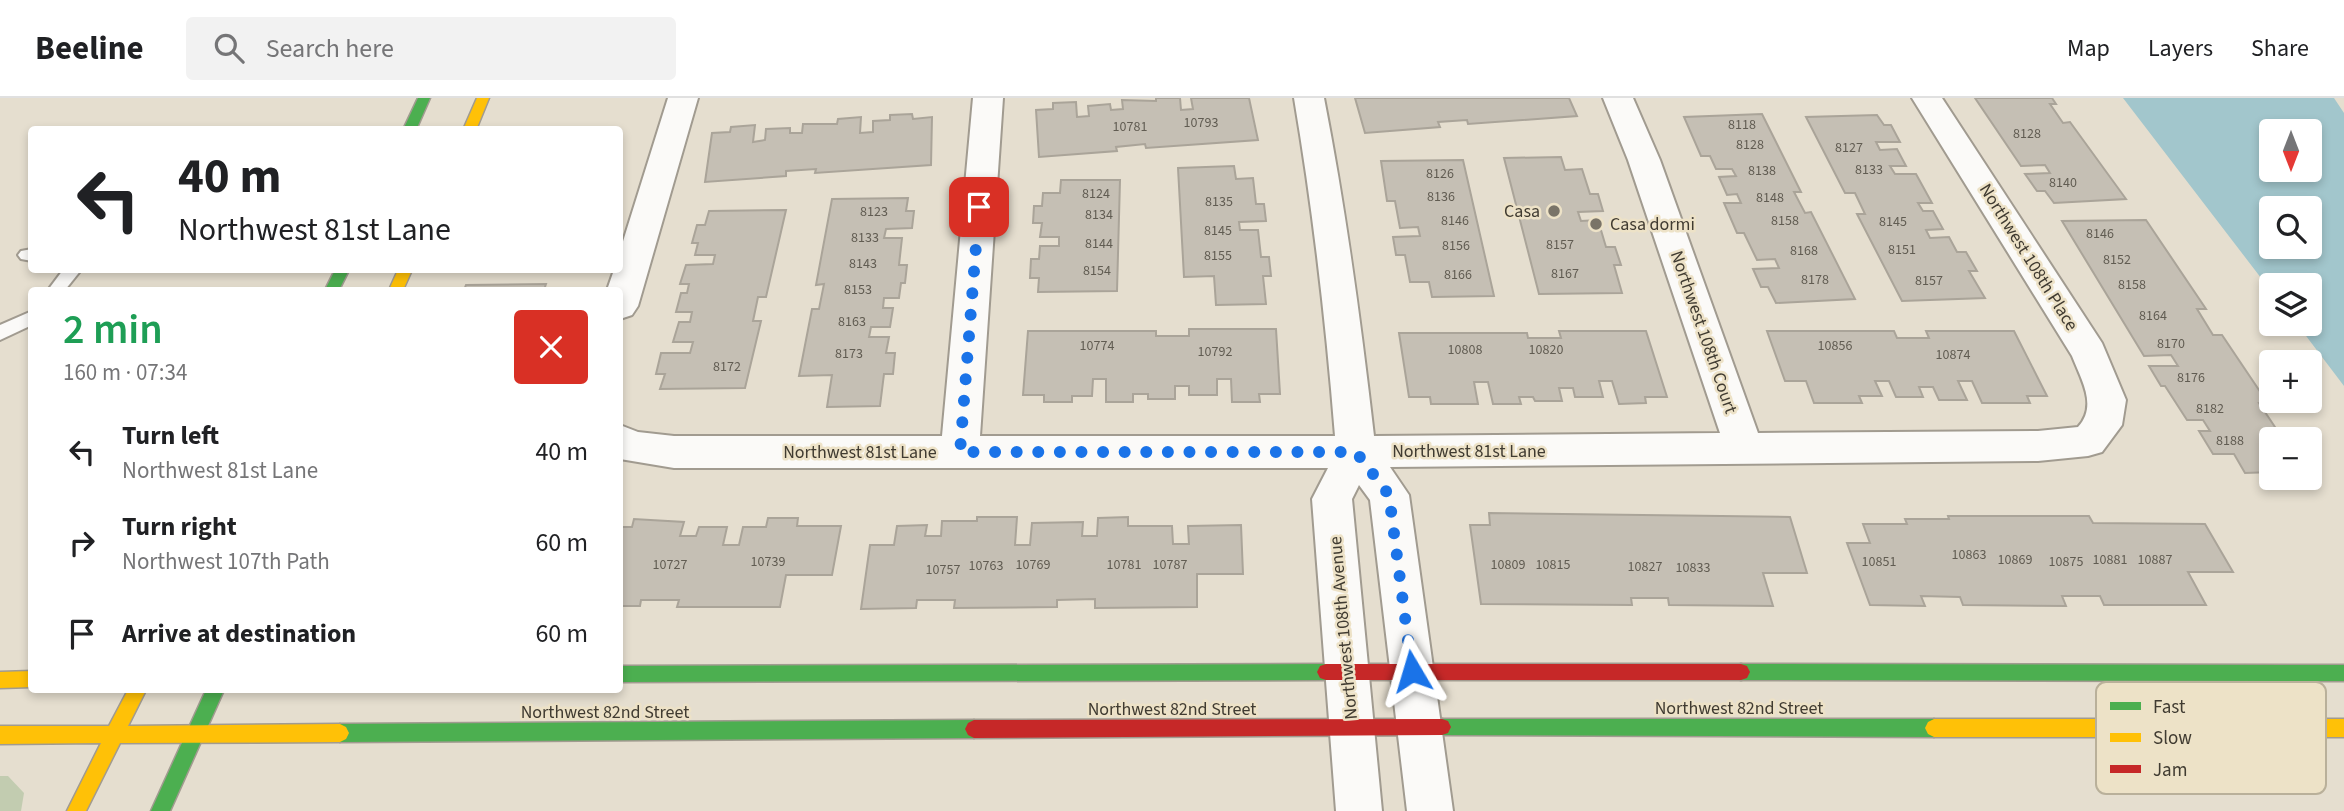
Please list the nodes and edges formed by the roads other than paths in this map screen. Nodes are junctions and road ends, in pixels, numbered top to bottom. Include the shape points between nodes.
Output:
1 (424, 98) edge
2 (483, 98) edge
3 (683, 98) edge
4 (988, 98) edge
5 (1309, 98) edge
6 (1618, 98) edge
7 (1927, 98) edge
8 (411, 126) edge
9 (471, 126) edge
10 (70, 273) edge
11 (58, 287) edge
12 (623, 296) edge
13 (28, 319) edge
14 (0, 333) edge
15 (2103, 425) joint
16 (623, 442) edge
17 (1744, 448) junction
18 (960, 452) junction
19 (1356, 452) junction
20 (1347, 671) junction
21 (1412, 671) junction
22 (2344, 673) edge
23 (623, 674) edge
24 (28, 679) edge
25 (0, 680) edge
26 (135, 693) edge
27 (214, 693) edge
28 (1352, 727) junction
29 (1420, 727) junction
30 (2096, 728) edge
31 (2326, 728) edge
32 (2344, 728) edge
33 (195, 733) junction
34 (114, 734) junction
35 (0, 735) edge
36 (76, 811) edge
37 (160, 811) edge
38 (1359, 811) edge
39 (1430, 811) edge

1 - 8 street
2 - 9 street
3 - 12 street
4 - 18 street
5 - 19 street via 1345,327
6 - 17 street, Northwest 108th Court
7 - 15 street, Northwest 108th Place via 2089,353 2107,400
10 - 11 lane
13 - 14 lane
15 - 17 street, Northwest 81st Lane via 2088,441 2038,446
16 - 18 street, Northwest 81st Lane via 674,452
17 - 19 street, Northwest 81st Lane
18 - 19 street, Northwest 81st Lane
19 - 20 street, Northwest 108th Avenue via 1332,499
19 - 21 street via 1389,495
20 - 21 street, Northwest 82nd Street
20 - 23 street, Northwest 82nd Street
20 - 28 street, Northwest 108th Avenue
21 - 22 street, Northwest 82nd Street
21 - 29 street
24 - 25 street
26 - 34 street
27 - 33 street
28 - 29 street, Northwest 82nd Street
28 - 33 street, Northwest 82nd Street
28 - 38 street, Northwest 108th Avenue
29 - 30 street, Northwest 82nd Street
29 - 39 street
31 - 32 street, Northwest 82nd Street
33 - 34 street, Northwest 82nd Street
33 - 37 street
34 - 35 street, Northwest 82nd Street
34 - 36 street

